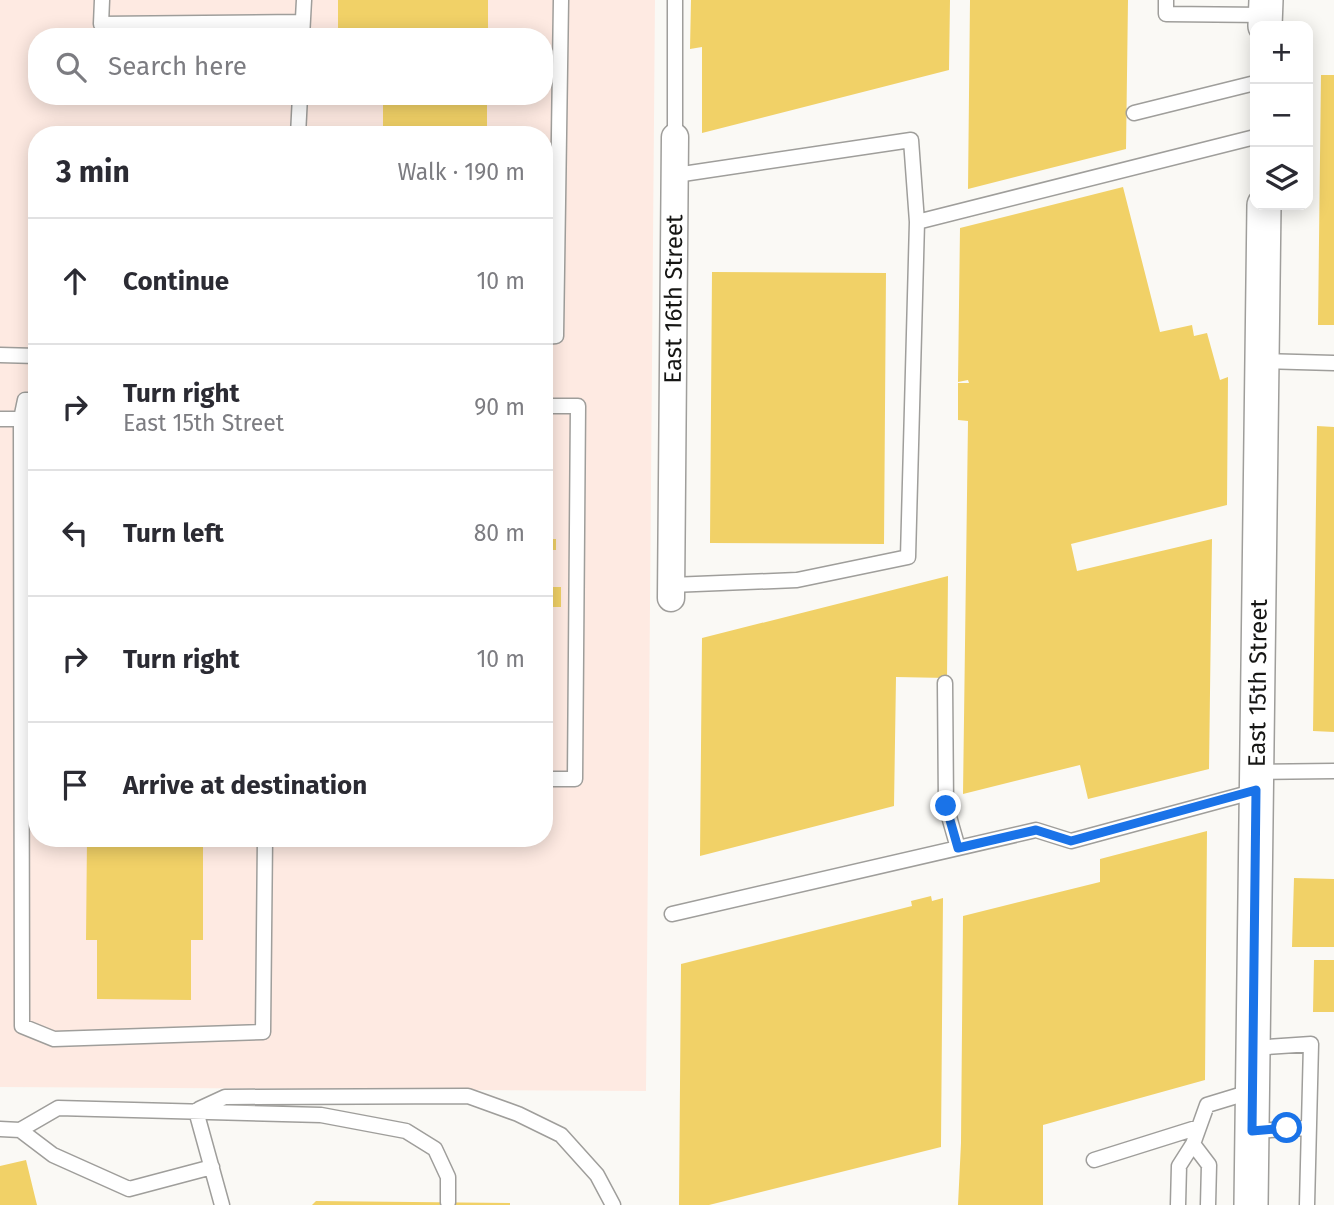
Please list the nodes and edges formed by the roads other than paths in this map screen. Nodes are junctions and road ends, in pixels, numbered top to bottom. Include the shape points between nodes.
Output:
1 (102, 0) edge
2 (304, 0) edge
3 (561, 0) edge
4 (675, 0) edge
5 (1166, 0) edge
6 (1266, 14) edge
7 (302, 22) junction
8 (302, 28) edge
9 (1251, 84) edge
10 (300, 105) edge
11 (1134, 113) dead end
12 (298, 126) edge
13 (675, 137) joint
14 (1250, 138) edge
15 (676, 175) junction
16 (1264, 210) edge
17 (917, 222) junction
18 (553, 336) edge
19 (0, 355) edge
20 (28, 356) edge
21 (1261, 361) junction
22 (1334, 363) edge
23 (28, 400) edge
24 (553, 406) edge
25 (0, 419) edge
26 (21, 419) junction
27 (671, 592) joint
28 (945, 683) dead end
29 (1334, 771) edge
30 (553, 779) edge
31 (1256, 781) junction
32 (265, 847) edge
33 (958, 848) junction
34 (672, 914) dead end
35 (1253, 1048) junction
36 (1253, 1091) junction
37 (196, 1111) junction
38 (1199, 1127) junction
39 (1307, 1128) junction
40 (0, 1129) edge
41 (20, 1130) junction
42 (1252, 1131) junction
43 (1193, 1144) junction
44 (1094, 1160) dead end
45 (212, 1167) junction
46 (129, 1189) junction
47 (448, 1202) dead end
48 (130, 1205) edge
49 (222, 1205) edge
50 (613, 1205) edge
51 (1178, 1205) edge
52 (1208, 1205) edge
53 (1251, 1205) edge
54 (1307, 1205) edge

1 - 7 lane via 101,24
2 - 7 lane
3 - 18 lane
4 - 13 lane, East 16th Street
5 - 6 lane via 1166,14
7 - 8 lane
9 - 11 lane
10 - 12 lane
13 - 15 street, East 16th Street
14 - 17 lane
15 - 17 lane via 911,140
15 - 27 street, East 16th Street
16 - 21 street, East 15th Street
17 - 27 lane via 908,557 797,580
19 - 20 lane
21 - 22 lane
21 - 31 street, East 15th Street
23 - 26 lane
24 - 30 lane via 578,406 578,419 575,779
25 - 26 lane
26 - 32 lane via 22,1026 54,1040 263,1032
28 - 33 lane via 946,806
29 - 31 lane
31 - 33 lane via 1071,841 1036,830
31 - 35 street, East 15th Street
33 - 34 lane
35 - 36 street, East 15th Street
35 - 39 lane via 1311,1044
36 - 38 lane via 1206,1105
36 - 42 street, East 15th Street
37 - 41 lane via 58,1108
37 - 45 lane
37 - 47 lane via 321,1115 406,1130 435,1149 448,1177
37 - 50 lane via 225,1097 468,1096 561,1135 597,1175
38 - 43 lane
38 - 44 lane
39 - 42 lane
39 - 54 lane
40 - 41 lane
41 - 46 lane via 53,1155
42 - 53 street, East 15th Street
43 - 51 lane via 1179,1166
43 - 52 lane via 1209,1165
45 - 46 lane
45 - 49 lane
46 - 48 lane

